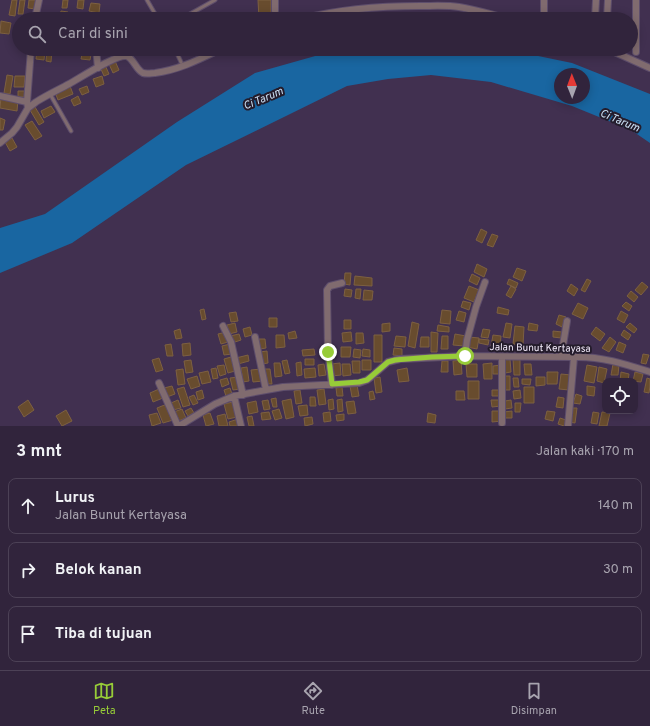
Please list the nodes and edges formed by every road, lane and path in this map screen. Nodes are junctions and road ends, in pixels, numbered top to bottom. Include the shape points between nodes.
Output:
1 (39, 0) edge
2 (147, 0) edge
3 (215, 0) edge
4 (275, 0) edge
5 (544, 0) edge
6 (596, 0) edge
7 (608, 0) edge
8 (636, 0) edge
9 (275, 11) dead end
10 (36, 12) edge
11 (154, 12) edge
12 (194, 12) edge
13 (336, 12) edge
14 (485, 12) edge
15 (544, 12) edge
16 (595, 12) edge
17 (607, 12) edge
18 (636, 12) edge
19 (30, 56) edge
20 (97, 56) edge
21 (125, 56) edge
22 (125, 56) edge
23 (178, 56) edge
24 (206, 56) edge
25 (623, 56) edge
26 (181, 62) dead end
27 (98, 68) junction
28 (650, 68) edge
29 (50, 94) junction
30 (0, 96) edge
31 (28, 105) junction
32 (71, 131) dead end
33 (0, 143) edge
34 (486, 282) dead end
35 (342, 283) dead end
36 (567, 321) dead end
37 (222, 326) dead end
38 (256, 337) dead end
39 (465, 356) junction
40 (502, 357) junction
41 (561, 357) junction
42 (574, 357) junction
43 (650, 372) edge
44 (159, 383) dead end
45 (332, 384) junction
46 (266, 390) junction
47 (243, 395) junction
48 (234, 396) junction
49 (502, 423) dead end
50 (178, 426) edge
51 (241, 426) edge
52 (568, 426) edge

1 - 10 street
2 - 11 lane
3 - 12 lane
4 - 9 street
5 - 15 street
6 - 16 street
7 - 17 street
8 - 18 street
13 - 14 street via 388,6 458,6
19 - 31 street
20 - 27 street
21 - 24 street via 146,74 183,67
22 - 27 street
23 - 26 lane
25 - 28 street
27 - 29 street
29 - 31 street
29 - 32 lane
30 - 31 street
31 - 33 street via 12,133
34 - 39 street via 476,307
35 - 45 street via 330,286 327,290 328,352
36 - 41 street
37 - 47 street via 230,342
38 - 46 street
39 - 40 street, Jalan Bunut Kertayasa
39 - 45 street, Jalan Bunut Kertayasa via 395,360 388,362 367,380
40 - 41 street, Jalan Bunut Kertayasa
40 - 49 street
41 - 42 street, Jalan Bunut Kertayasa
42 - 43 street, Jalan Bunut Kertayasa via 613,361
42 - 52 street
44 - 50 street
45 - 46 street, Jalan Bunut Kertayasa
46 - 47 street, Jalan Bunut Kertayasa
47 - 48 street, Jalan Bunut Kertayasa
48 - 50 street, Jalan Bunut Kertayasa
48 - 51 street

